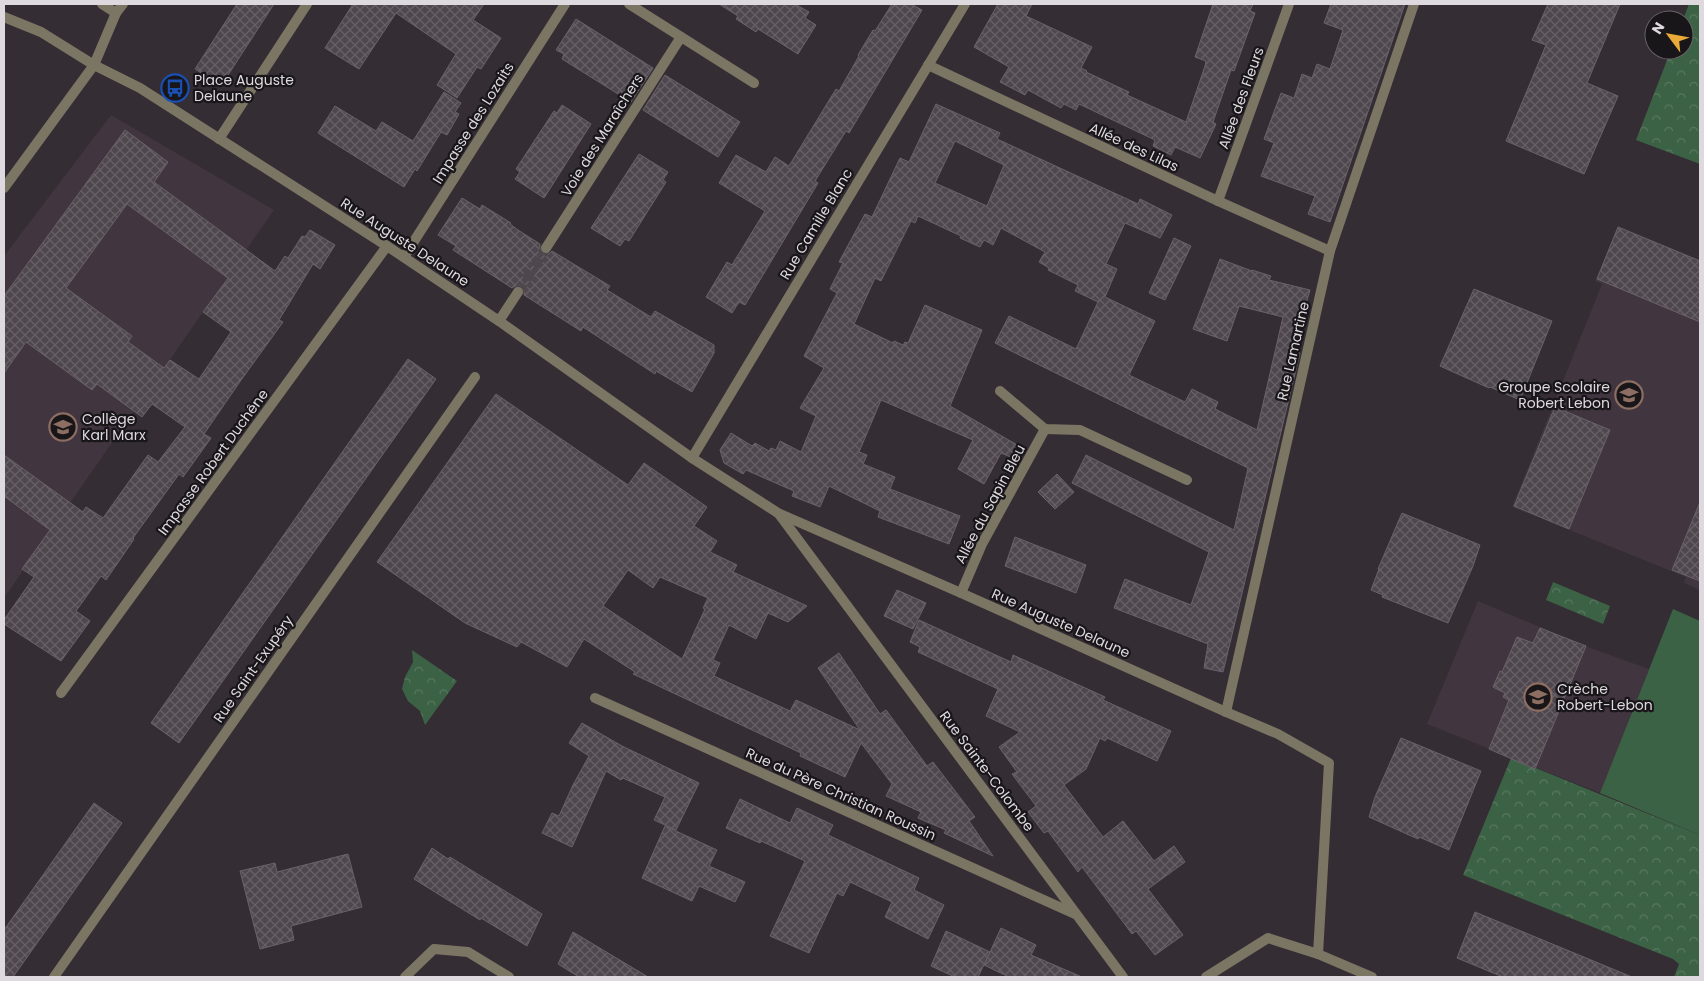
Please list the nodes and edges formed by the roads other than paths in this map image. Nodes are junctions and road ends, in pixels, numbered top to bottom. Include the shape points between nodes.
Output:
1 (102, 4) edge
2 (123, 4) edge
3 (307, 4) edge
4 (565, 4) edge
5 (629, 4) edge
6 (965, 4) edge
7 (1289, 4) edge
8 (1414, 4) edge
9 (116, 13) junction
10 (4, 17) edge
11 (681, 37) junction
12 (94, 65) junction
13 (928, 65) junction
14 (754, 83) dead end
15 (219, 139) junction
16 (4, 188) edge
17 (1218, 201) junction
18 (387, 246) junction
19 (546, 248) tunnel mouth
20 (1330, 251) junction
21 (404, 257) junction
22 (518, 292) tunnel mouth
23 (499, 321) junction
24 (475, 377) dead end
25 (1000, 391) dead end
26 (1045, 429) junction
27 (692, 458) junction
28 (1187, 480) dead end
29 (778, 513) junction
30 (829, 581) joint
31 (961, 593) junction
32 (61, 694) dead end
33 (595, 698) dead end
34 (1226, 712) junction
35 (1076, 915) junction
36 (1318, 954) junction
37 (54, 977) edge
38 (405, 977) edge
39 (510, 977) edge
40 (1123, 977) edge
41 (1206, 977) edge
42 (1372, 977) edge

1 - 9 street
2 - 9 street
3 - 15 street
4 - 21 street, Impasse des Lozaits
5 - 11 street
6 - 13 street, Rue Camille Blanc
7 - 17 street, Allée des Fleurs
8 - 20 street, Rue Lamartine
9 - 12 street
10 - 12 street, Rue Auguste Delaune via 41,32
11 - 14 street
11 - 19 street, Voie des Maraîchers
12 - 15 street, Rue Auguste Delaune via 140,88
12 - 16 street
13 - 17 street, Allée des Lilas
13 - 27 street, Rue Camille Blanc
15 - 18 street, Rue Auguste Delaune
17 - 20 street, Allée des Lilas
18 - 21 street, Rue Auguste Delaune
18 - 32 street, Impasse Robert Duchêne
20 - 34 street, Rue Lamartine
21 - 23 street, Rue Auguste Delaune
22 - 23 street
23 - 27 street, Rue Auguste Delaune
24 - 37 street, Rue Saint-Exupéry
25 - 26 street
26 - 28 street via 1080,430
26 - 31 street, Allée du Sapin Bleu via 982,544
27 - 29 street, Rue Auguste Delaune
29 - 30 street, Rue Auguste Delaune
29 - 31 street, Rue Auguste Delaune
30 - 35 street, Rue Sainte-Colombe
31 - 34 street, Rue Auguste Delaune
33 - 35 street, Rue du Père Christian Roussin
34 - 36 street, Rue Auguste Delaune via 1278,734 1329,763
35 - 40 street, Rue Sainte-Colombe
36 - 41 street via 1268,938
36 - 42 street
38 - 39 street via 434,949 468,952

